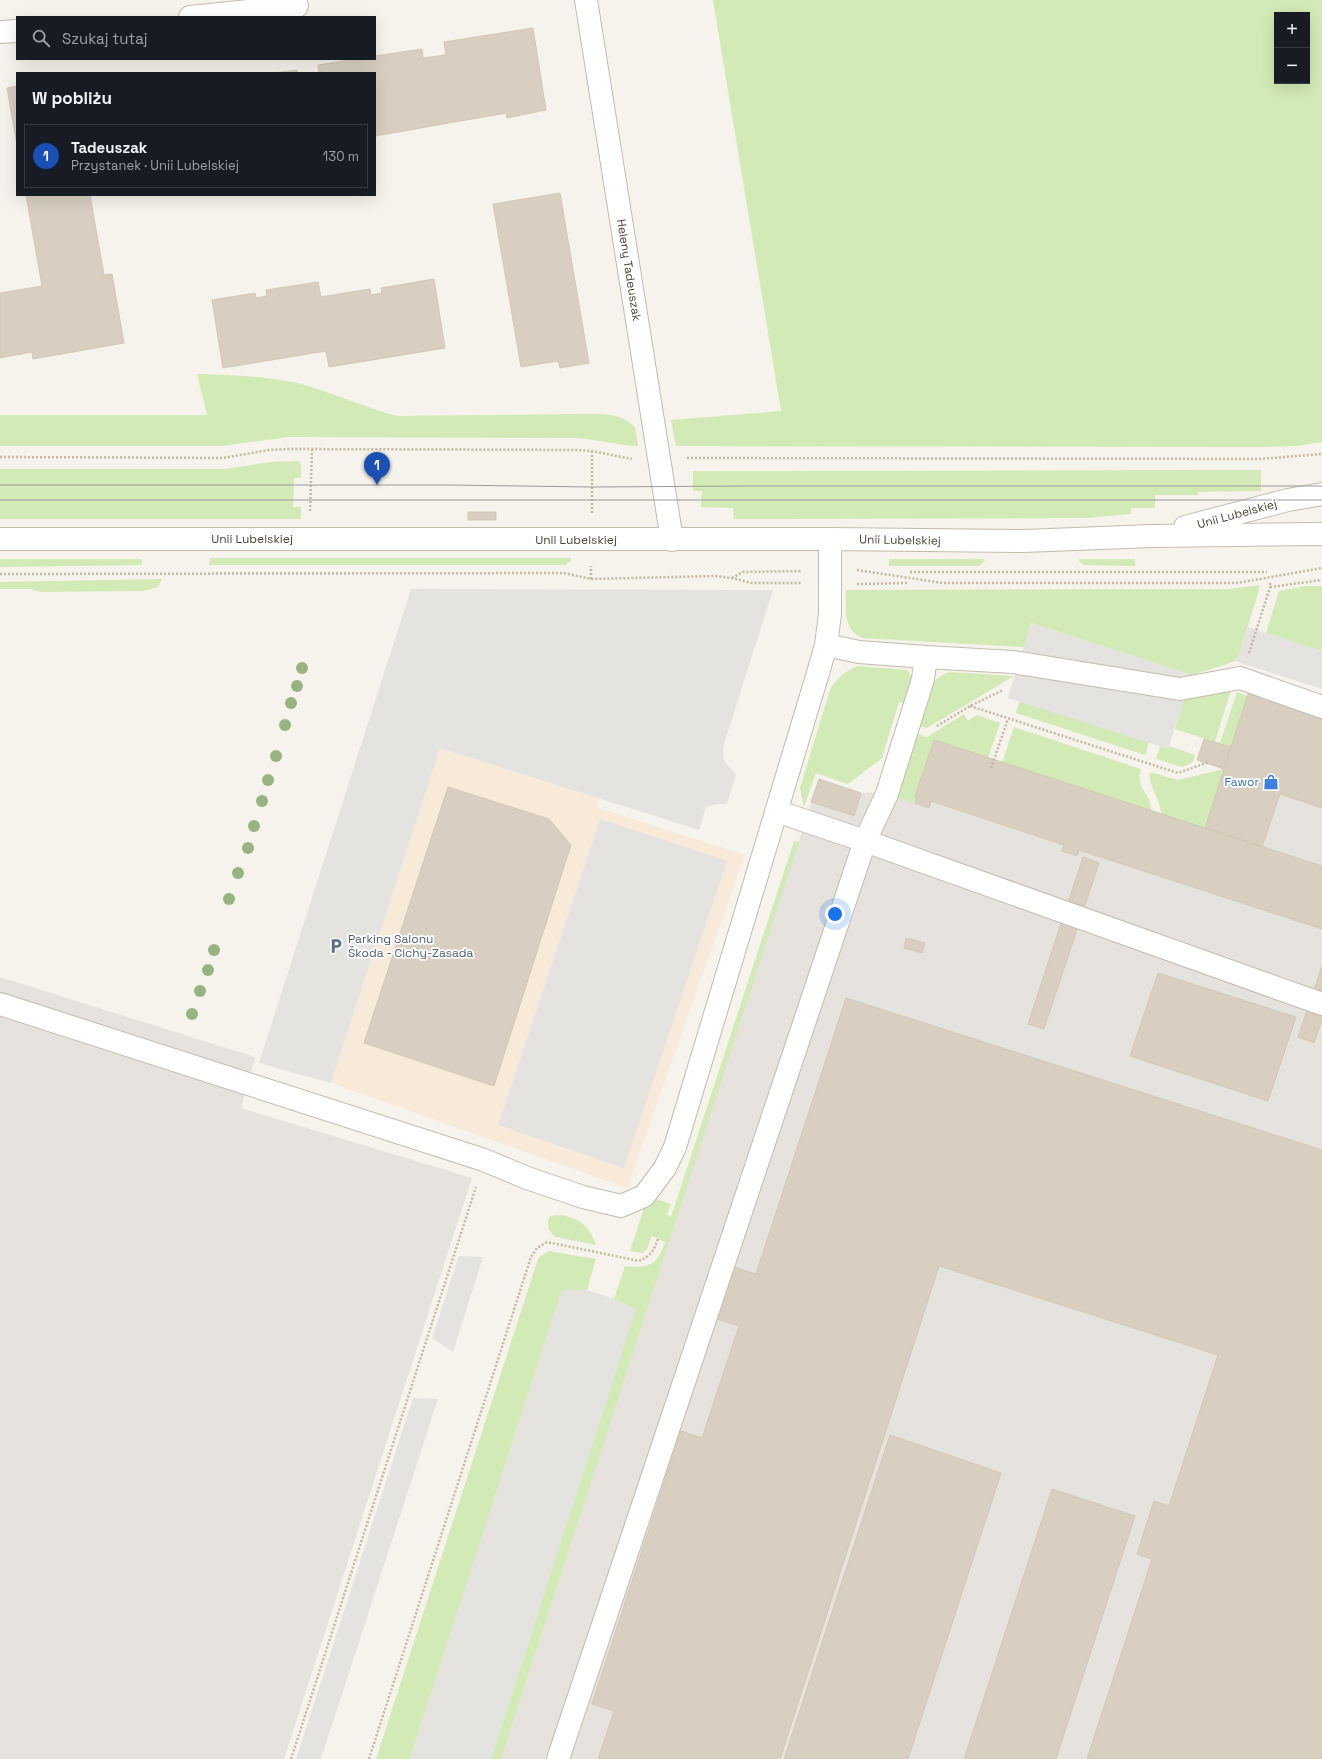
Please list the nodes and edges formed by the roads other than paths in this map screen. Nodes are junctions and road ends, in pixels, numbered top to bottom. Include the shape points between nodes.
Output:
1 (586, 0) edge
2 (297, 6) dead end
3 (200, 16) edge
4 (16, 31) edge
5 (0, 32) edge
6 (1322, 494) edge
7 (1322, 534) edge
8 (1152, 536) junction
9 (0, 539) edge
10 (830, 539) junction
11 (672, 540) junction
12 (826, 645) junction
13 (926, 657) junction
14 (1322, 706) edge
15 (776, 811) junction
16 (865, 841) junction
17 (0, 1004) edge
18 (1322, 1004) edge
19 (558, 1759) edge

1 - 11 street, Heleny Tadeuszak
2 - 3 street
4 - 5 street
6 - 8 street, Unii Lubelskiej via 1288,500
7 - 8 street, Unii Lubelskiej
8 - 10 street, Unii Lubelskiej via 1024,541
9 - 11 street, Unii Lubelskiej
10 - 11 street, Unii Lubelskiej
10 - 12 street via 830,614
12 - 13 street via 860,652
12 - 15 street
13 - 14 street via 1013,662 1180,689 1240,678
13 - 16 street via 923,679 887,794
15 - 16 street
15 - 17 street via 675,1147 665,1168 644,1196 621,1206 583,1197 484,1160
16 - 18 street
16 - 19 street

